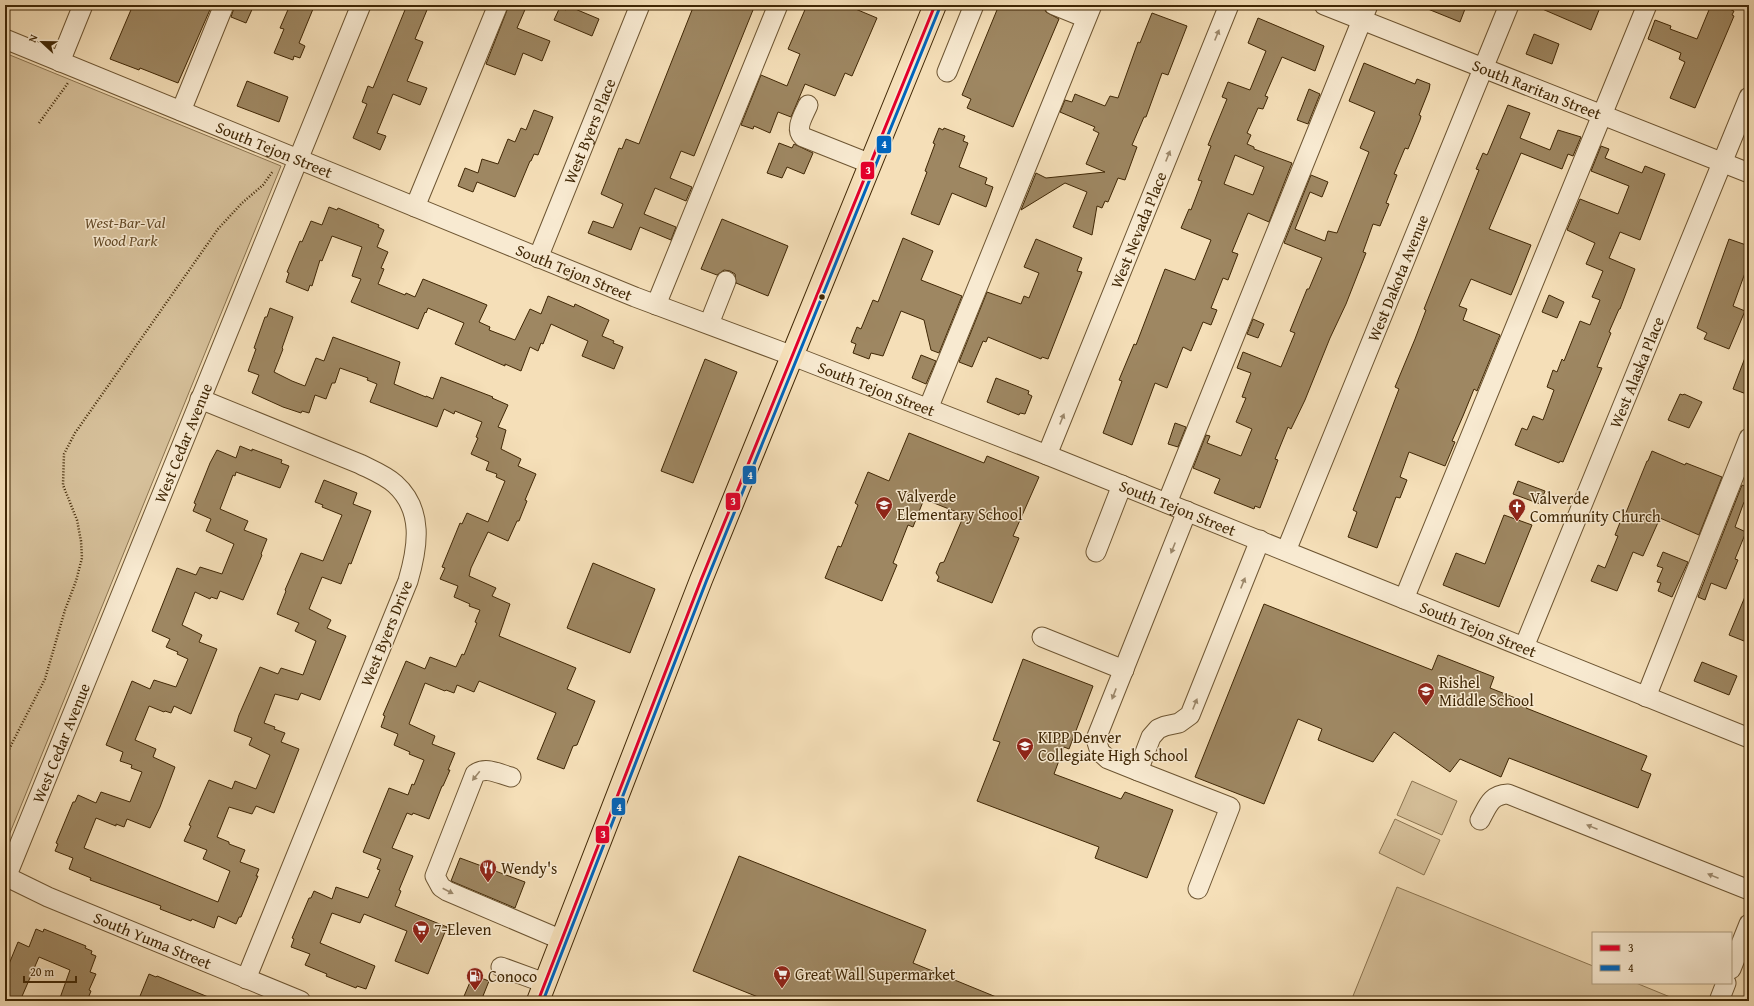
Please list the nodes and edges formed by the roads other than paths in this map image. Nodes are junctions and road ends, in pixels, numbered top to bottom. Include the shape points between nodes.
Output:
1 (83, 5) edge
2 (224, 5) edge
3 (361, 5) edge
4 (498, 5) edge
5 (640, 5) edge
6 (778, 5) edge
7 (935, 5) edge
8 (974, 5) edge
9 (1054, 5) edge
10 (1230, 5) edge
11 (1324, 5) edge
12 (1509, 5) edge
13 (1647, 5) edge
14 (1089, 11) edge
15 (1365, 13) edge
16 (5, 39) edge
17 (68, 65) junction
18 (1484, 67) junction
19 (947, 72) dead end
20 (1749, 97) edge
21 (808, 106) dead end
22 (181, 112) junction
23 (1602, 115) junction
24 (299, 160) junction
25 (1722, 163) junction
26 (871, 164) junction
27 (1749, 173) edge
28 (415, 207) junction
29 (538, 258) junction
30 (726, 281) dead end
31 (656, 305) junction
32 (709, 324) junction
33 (793, 356) junction
34 (200, 399) junction
35 (928, 409) junction
36 (1749, 438) edge
37 (1047, 455) junction
38 (1122, 485) junction
39 (1167, 503) junction
40 (1187, 511) junction
41 (1260, 540) junction
42 (1286, 551) junction
43 (1096, 552) dead end
44 (1404, 599) junction
45 (1042, 637) dead end
46 (1524, 647) junction
47 (1124, 670) junction
48 (1646, 697) junction
49 (1749, 738) edge
50 (1138, 771) junction
51 (511, 777) dead end
52 (1480, 820) dead end
53 (5, 878) edge
54 (1198, 889) dead end
55 (1749, 890) edge
56 (1749, 924) edge
57 (562, 940) junction
58 (1732, 966) edge
59 (502, 967) dead end
60 (246, 979) junction
61 (1726, 984) edge
62 (541, 992) edge
63 (300, 1001) edge
64 (1718, 1001) edge

1 - 17 street
2 - 22 street
3 - 24 street, West Cedar Avenue
4 - 28 street
5 - 29 street, West Byers Place
6 - 31 street
7 - 26 main road
8 - 19 street
9 - 14 street
37 -> 10 street, West Nevada Place
11 - 15 street, South Raritan Street
12 - 18 street, West Dakota Avenue
13 - 23 street
14 - 35 street
15 - 18 street, South Raritan Street
15 - 39 street
16 - 17 street, South Tejon Street
17 - 22 street, South Tejon Street
18 - 23 street, South Raritan Street
18 - 42 street, West Dakota Avenue
20 - 25 street, West Alaska Place
21 - 26 street via 798,129 799,134
22 - 24 street, South Tejon Street
23 - 25 street, South Raritan Street
23 - 44 street
24 - 28 street, South Tejon Street
24 - 34 street, West Cedar Avenue
25 - 27 street, South Raritan Street
25 - 46 street, West Alaska Place
26 - 33 main road
28 - 29 street, South Tejon Street
29 - 31 street, South Tejon Street
30 - 32 street
31 - 32 street, South Tejon Street
32 - 33 street, South Tejon Street
33 - 35 street, South Tejon Street
33 - 57 main road via 701,580
34 - 53 street, West Cedar Avenue
34 - 60 street, West Byers Drive via 378,473 394,483 407,498 417,529 414,562 408,581
35 - 37 street, South Tejon Street
36 - 48 street
37 - 38 street, South Tejon Street
38 - 39 street, South Tejon Street
38 - 43 street
39 - 40 street, South Tejon Street
40 - 41 street, South Tejon Street
40 -> 47 street
41 - 42 street, South Tejon Street
50 -> 41 street via 1151,737 1158,729 1179,723 1190,715
42 - 44 street, South Tejon Street
44 - 46 street, South Tejon Street
45 - 47 street
46 - 48 street, South Tejon Street
47 -> 50 street via 1096,739 1100,752 1108,759
48 - 49 street, South Tejon Street
50 - 54 street via 1230,807
51 -> 57 street via 486,770 480,770 475,774 435,876 441,887 447,891
55 -> 52 street via 1508,794 1494,797
53 - 60 street, South Yuma Street
56 - 58 street
57 - 62 main road
59 - 62 street
60 - 63 street, South Yuma Street
61 - 64 street

